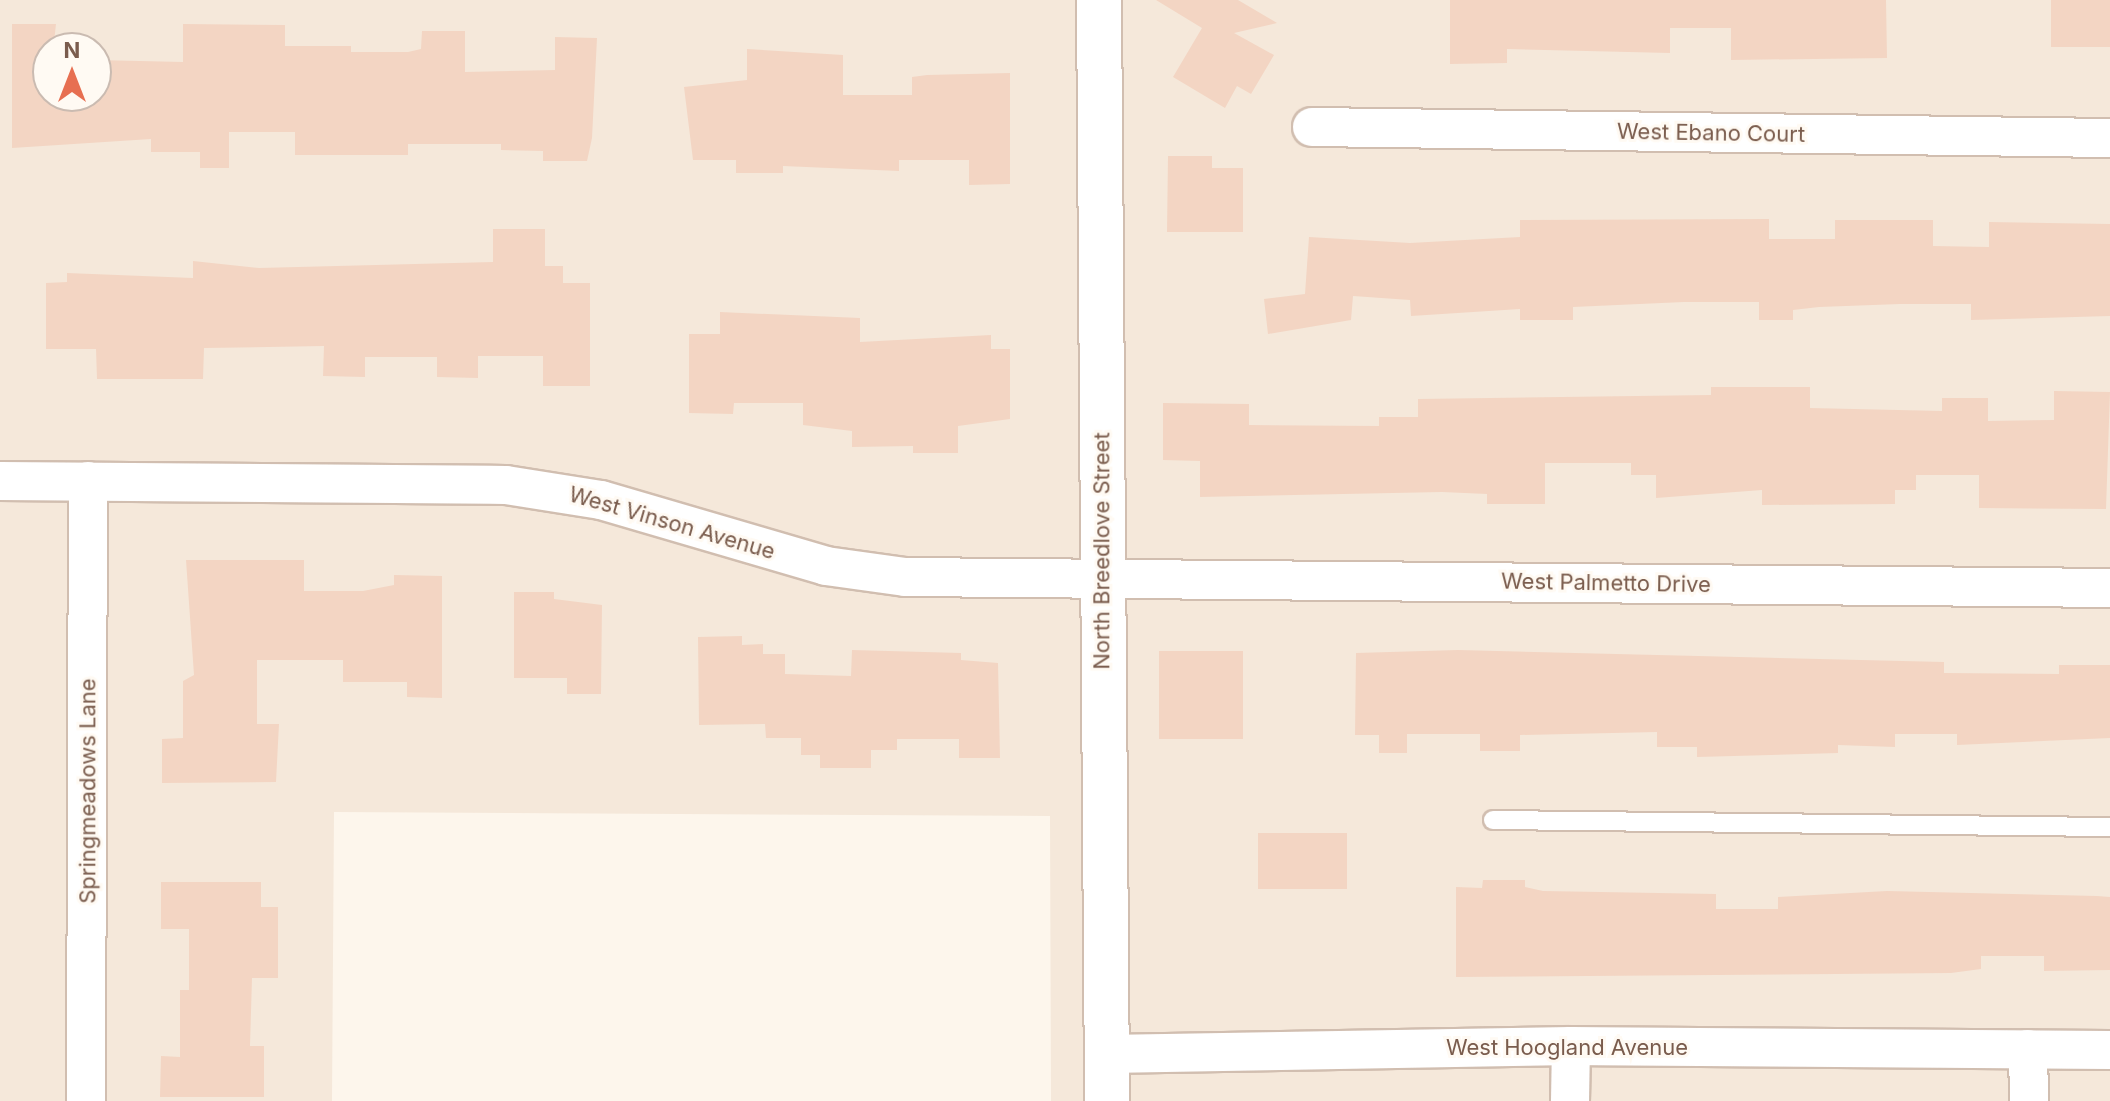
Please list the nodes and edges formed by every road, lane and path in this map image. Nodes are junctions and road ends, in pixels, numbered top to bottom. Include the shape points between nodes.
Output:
1 (1099, 0) edge
2 (1312, 127) dead end
3 (2110, 138) edge
4 (0, 481) edge
5 (88, 481) junction
6 (1102, 578) junction
7 (2110, 588) edge
8 (1493, 820) dead end
9 (2110, 827) edge
10 (1571, 1046) junction
11 (2028, 1049) junction
12 (2110, 1050) edge
13 (1107, 1054) junction
14 (86, 1101) edge
15 (1107, 1101) edge
16 (1570, 1101) edge
17 (2029, 1101) edge

1 - 6 street, North Breedlove Street
2 - 3 street, West Ebano Court
4 - 5 street, West Vinson Avenue
5 - 6 street, West Vinson Avenue via 506,485 601,500 866,574
5 - 14 street, Springmeadows Lane
6 - 7 street, West Palmetto Drive
6 - 13 street, North Breedlove Street
8 - 9 lane
10 - 11 street, West Hoogland Avenue
10 - 13 street, West Hoogland Avenue
10 - 16 street
11 - 12 street, West Hoogland Avenue
11 - 17 street
13 - 15 street, North Breedlove Street

